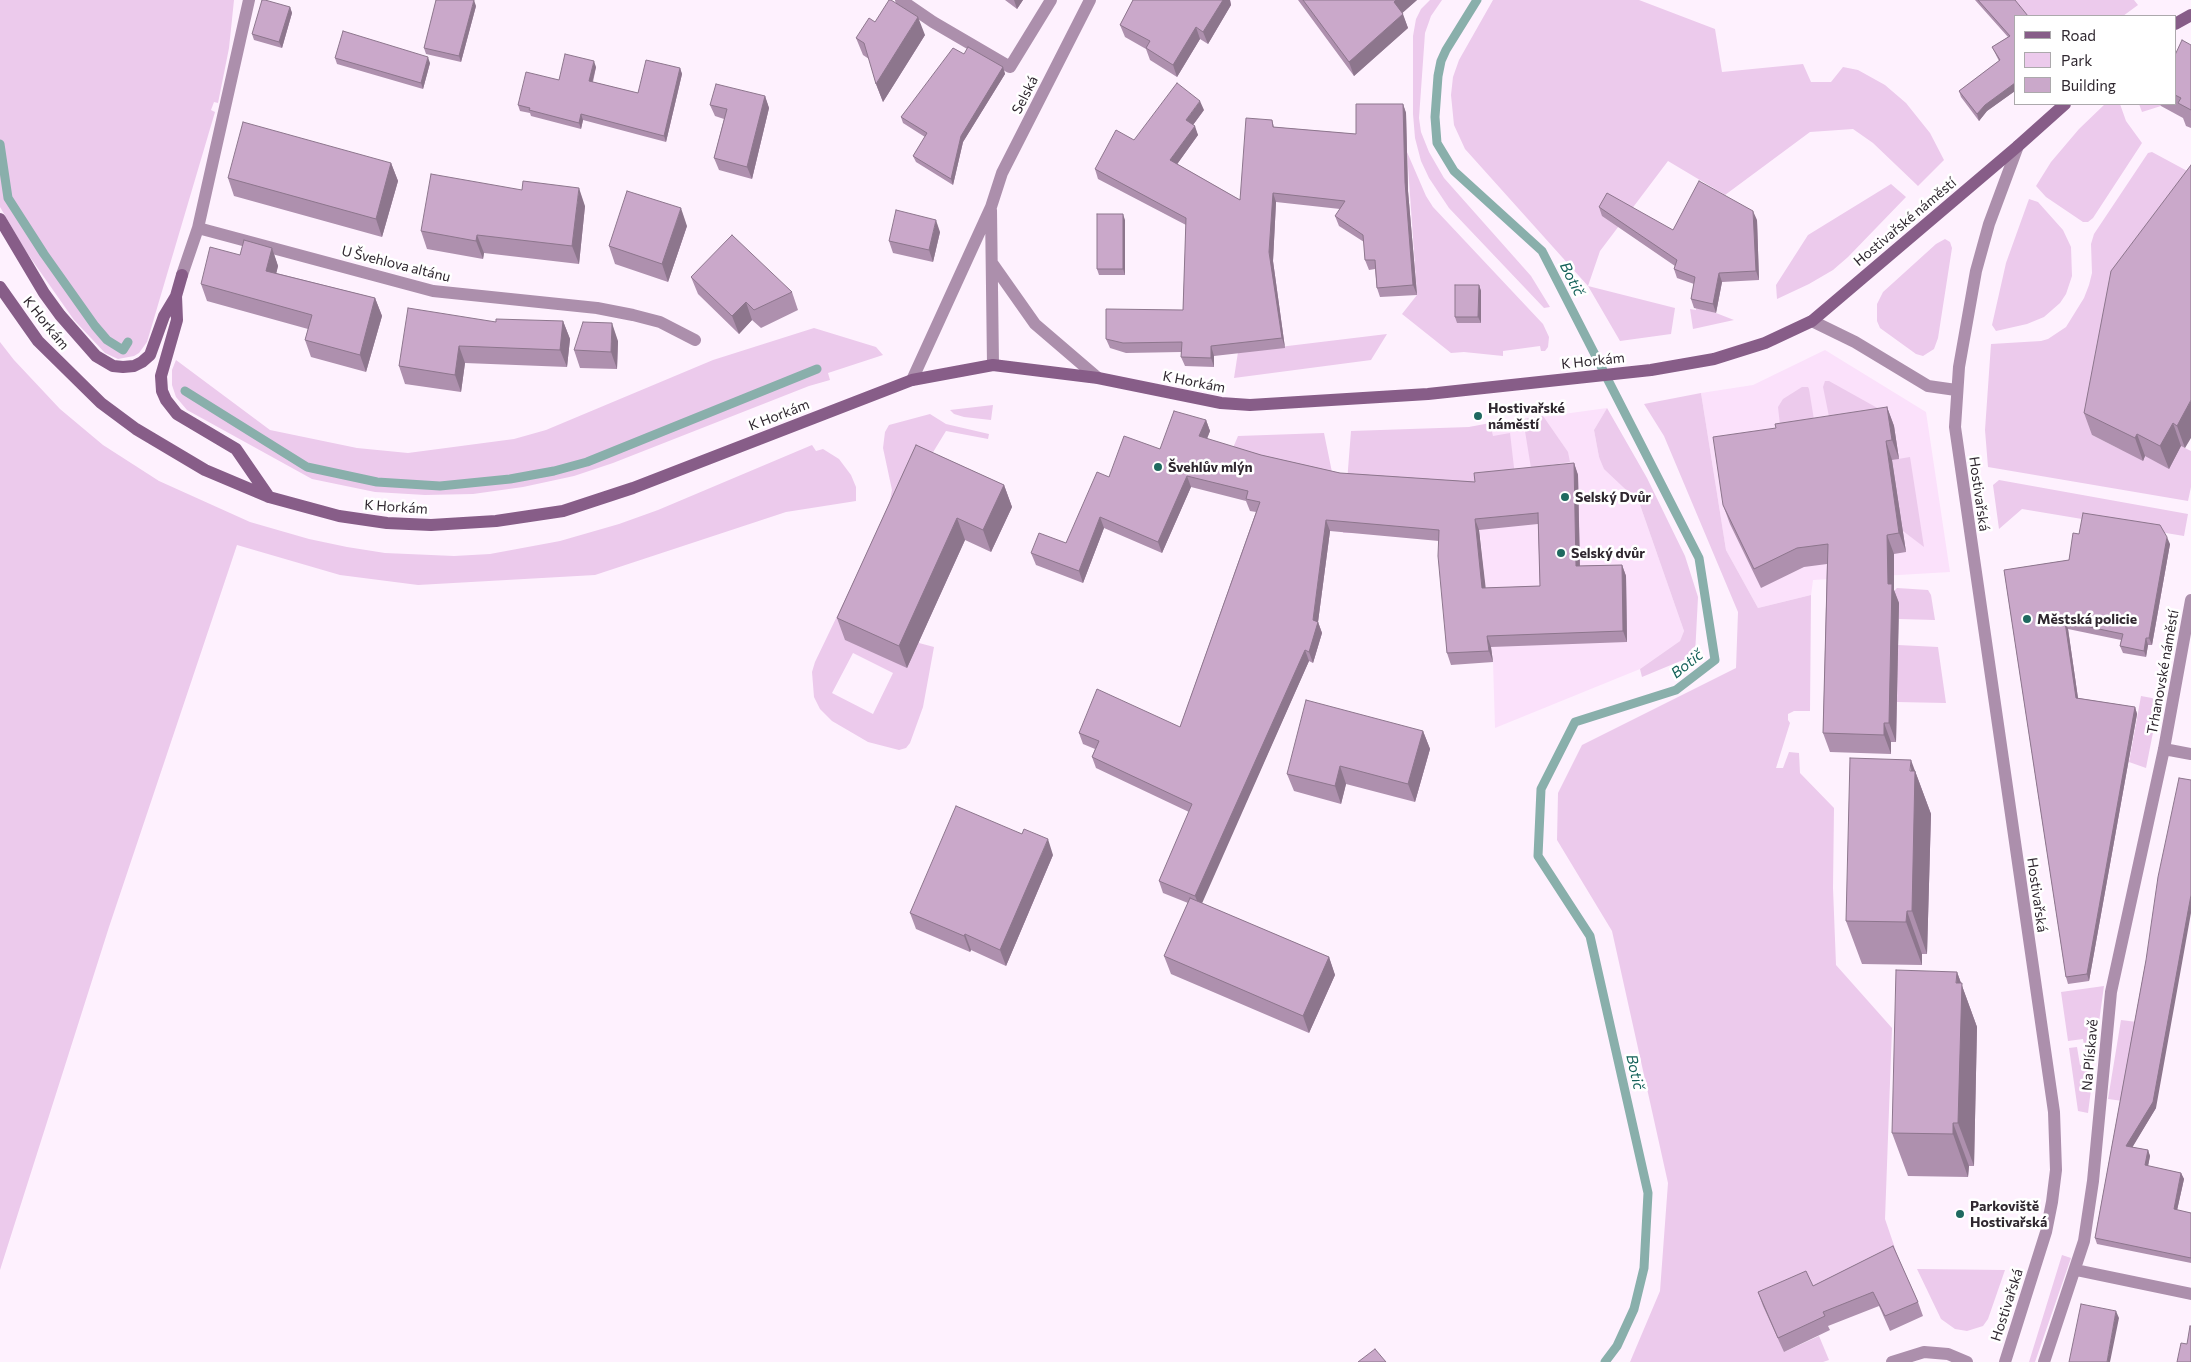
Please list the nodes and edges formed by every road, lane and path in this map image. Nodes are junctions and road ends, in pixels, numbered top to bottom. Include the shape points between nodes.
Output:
1 (249, 0) edge
2 (901, 0) edge
3 (1051, 0) edge
4 (1090, 0) edge
5 (2191, 15) edge
6 (2176, 23) edge
7 (2064, 105) edge
8 (2018, 146) junction
9 (991, 207) junction
10 (0, 219) edge
11 (198, 228) junction
12 (992, 263) junction
13 (182, 275) joint
14 (0, 288) edge
15 (176, 296) junction
16 (1812, 321) junction
17 (695, 340) dead end
18 (993, 365) junction
19 (1651, 370) joint
20 (1098, 378) junction
21 (912, 380) junction
22 (1956, 390) junction
23 (1955, 427) joint
24 (269, 497) junction
25 (2191, 600) edge
26 (2164, 749) junction
27 (2191, 754) edge
28 (2076, 1270) junction
29 (2191, 1294) edge
30 (1892, 1362) edge
31 (1967, 1362) edge
32 (2005, 1362) edge
33 (2044, 1362) edge

1 - 11 street
2 - 3 street via 1010,67
4 - 9 street, Selská via 1002,173
5 - 6 main road
7 - 8 main road, Hostivařské náměstí
8 - 16 main road, Hostivařské náměstí
8 - 22 street, Hostivařské náměstí via 1983,243 1970,299
9 - 12 street, Selská
9 - 21 street, Selská
10 - 15 main road via 44,293 80,339 103,361 124,367 142,362 150,355 164,316
11 - 13 street
11 - 17 street, U Švehlova altánu via 432,291 597,308 633,315 660,322
12 - 18 street, Selská
12 - 20 street via 1035,324
13 - 15 main road
14 - 24 main road, K Horkám via 38,341 101,403 180,457
15 - 24 main road via 177,320 161,376 162,392 177,414 236,449
16 - 19 main road, Hostivařské náměstí via 1765,343 1714,359
16 - 22 street via 1855,342 1928,386
18 - 20 main road, K Horkám
18 - 21 main road, K Horkám
19 - 20 main road, K Horkám via 1428,394 1250,404 1221,403
21 - 24 main road, K Horkám via 633,488 563,511 496,521 431,525 387,523 340,516
22 - 23 street, Hostivařské náměstí
23 - 32 street, Hostivařská via 2054,1120 2056,1170 2046,1232
25 - 26 street, Trhanovské náměstí
26 - 27 street
26 - 28 street, Na Plískavě via 2111,992 2093,1180
28 - 29 street
28 - 33 street, Na Plískavě
30 - 31 street via 1924,1352 1938,1352

